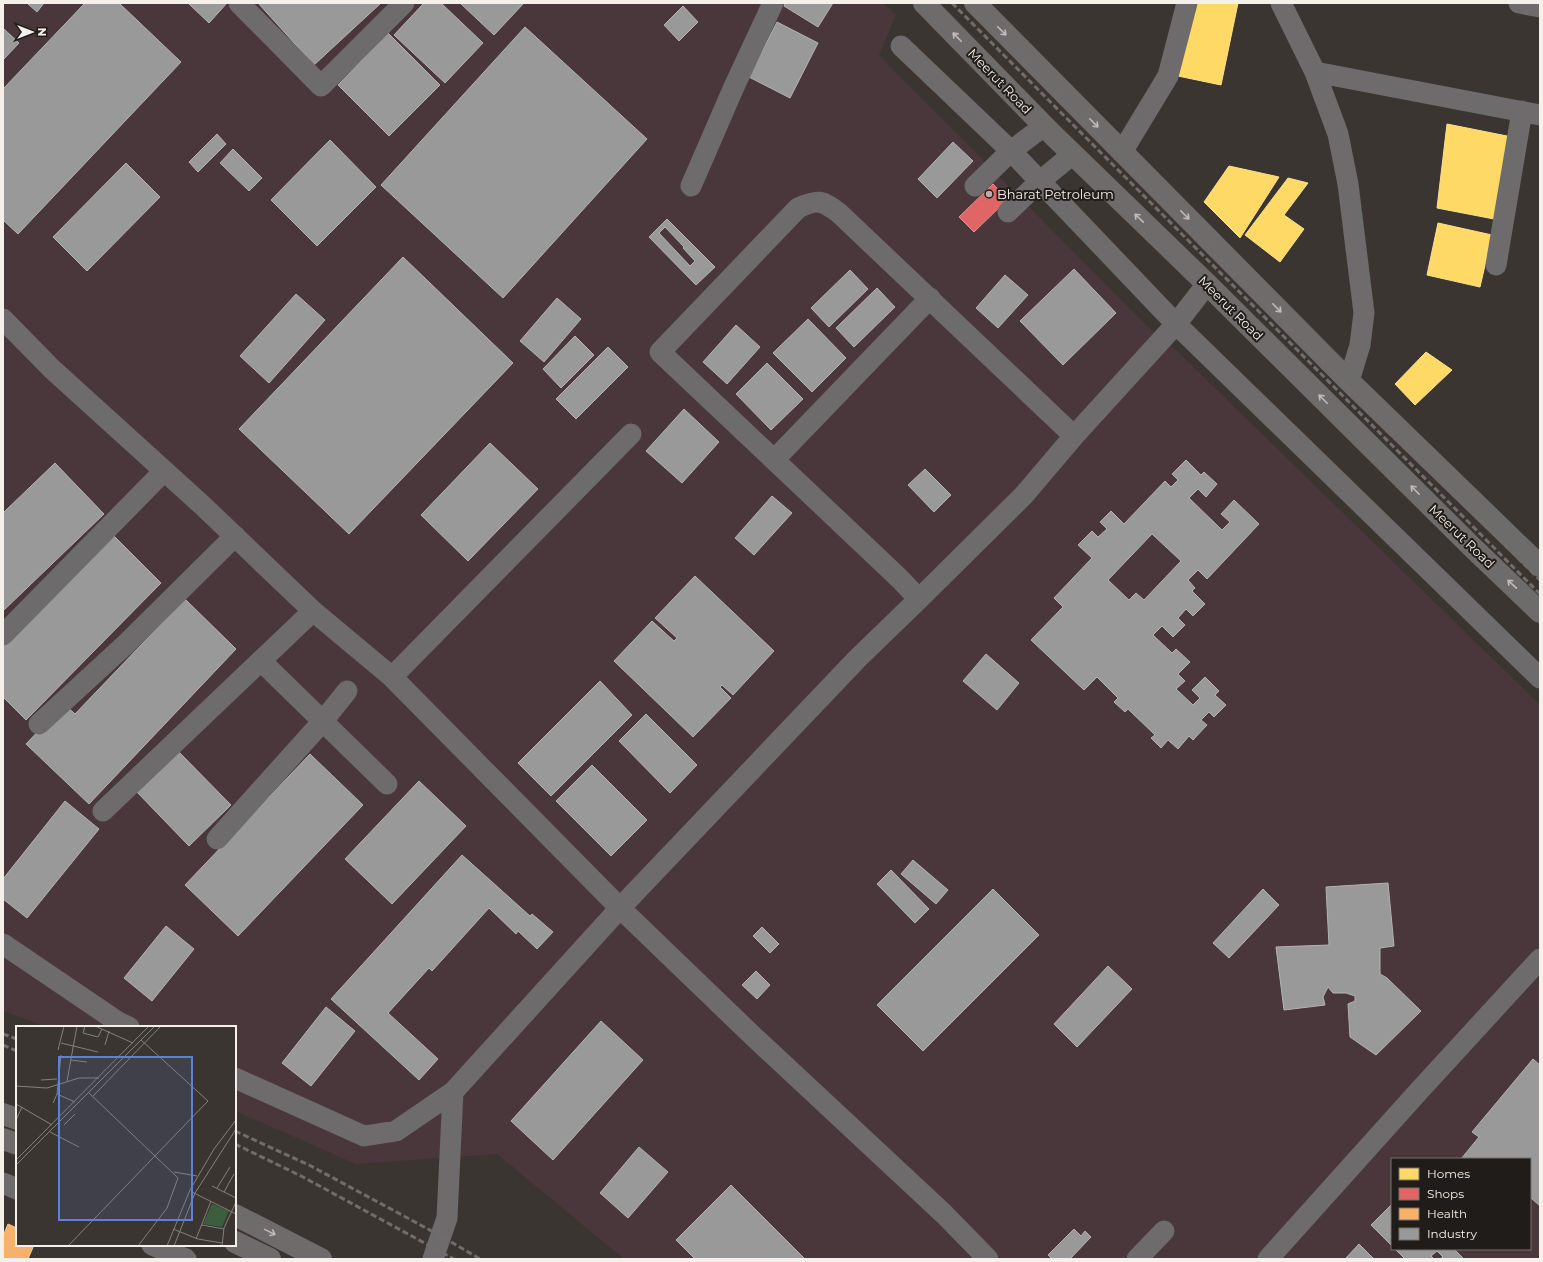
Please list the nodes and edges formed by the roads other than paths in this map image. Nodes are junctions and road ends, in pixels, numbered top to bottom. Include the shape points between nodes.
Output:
1 (239, 3) edge
2 (404, 3) edge
3 (773, 3) edge
4 (924, 3) edge
5 (975, 3) edge
6 (1187, 3) edge
7 (1281, 3) edge
8 (1519, 3) edge
9 (1540, 7) edge
10 (901, 46) dead end
11 (1315, 72) junction
12 (1531, 113) edge
13 (1044, 126) junction
14 (1011, 151) junction
15 (1122, 152) junction
16 (1073, 154) junction
17 (1039, 182) junction
18 (691, 186) dead end
19 (975, 186) dead end
20 (1008, 212) dead end
21 (1228, 259) junction
22 (1496, 265) dead end
23 (1207, 284) junction
24 (930, 298) junction
25 (3, 319) edge
26 (1176, 324) junction
27 (1349, 381) junction
28 (631, 434) dead end
29 (1074, 436) junction
30 (774, 460) junction
31 (164, 471) junction
32 (235, 536) junction
33 (1540, 566) edge
34 (919, 599) junction
35 (314, 611) junction
36 (1540, 612) edge
37 (3, 635) edge
38 (261, 661) junction
39 (392, 677) junction
40 (1540, 678) edge
41 (348, 692) dead end
42 (323, 721) junction
43 (39, 724) dead end
44 (387, 784) dead end
45 (103, 812) dead end
46 (217, 839) dead end
47 (620, 908) junction
48 (3, 944) edge
49 (1540, 960) edge
50 (127, 1026) edge
51 (236, 1078) edge
52 (454, 1092) junction
53 (3, 1114) edge
54 (16, 1119) edge
55 (3, 1139) edge
56 (16, 1144) edge
57 (3, 1183) edge
58 (16, 1189) edge
59 (236, 1216) edge
60 (1164, 1231) dead end
61 (236, 1242) edge
62 (154, 1246) edge
63 (186, 1259) edge
64 (269, 1259) edge
65 (321, 1259) edge
66 (433, 1259) edge
67 (988, 1259) edge
68 (1136, 1259) edge
69 (1268, 1259) edge

1 - 2 street via 321,86
3 - 18 street
13 -> 4 main road, Meerut Road
5 -> 15 main road
6 - 15 street via 1168,76
7 - 11 street
8 - 9 street
10 - 14 street
11 - 12 street
11 - 27 street via 1338,134 1348,184 1364,313 1360,345
12 - 22 street
13 - 14 street
13 - 16 main road, Meerut Road
14 - 17 street
14 - 19 street
15 -> 21 main road
16 - 17 street
23 -> 16 main road, Meerut Road
17 - 20 street
17 - 26 street
21 - 23 main road
21 -> 27 main road
23 - 26 street
36 -> 23 main road, Meerut Road
24 - 29 street
24 - 30 street
24 - 30 street via 827,204 812,202 798,208 660,352
25 - 31 street via 52,369
26 - 29 street
26 - 40 street
27 - 33 main road
28 - 39 street
29 - 34 street via 1024,495
30 - 34 street
31 - 32 street
31 - 37 street
32 - 35 street
32 - 43 street via 126,644
34 - 47 street via 858,658
35 - 38 street
35 - 39 street
38 - 42 street
38 - 45 street
39 - 47 street
41 - 42 street
42 - 44 street
42 - 46 street
47 - 52 street
47 - 67 street via 944,1214
48 - 50 street
49 - 69 street
51 - 52 street via 364,1136 396,1131
52 - 66 street via 447,1218
53 - 54 main road
55 - 56 main road
57 - 58 street
59 -> 65 main road
60 - 68 street
61 - 64 main road
62 - 63 street

